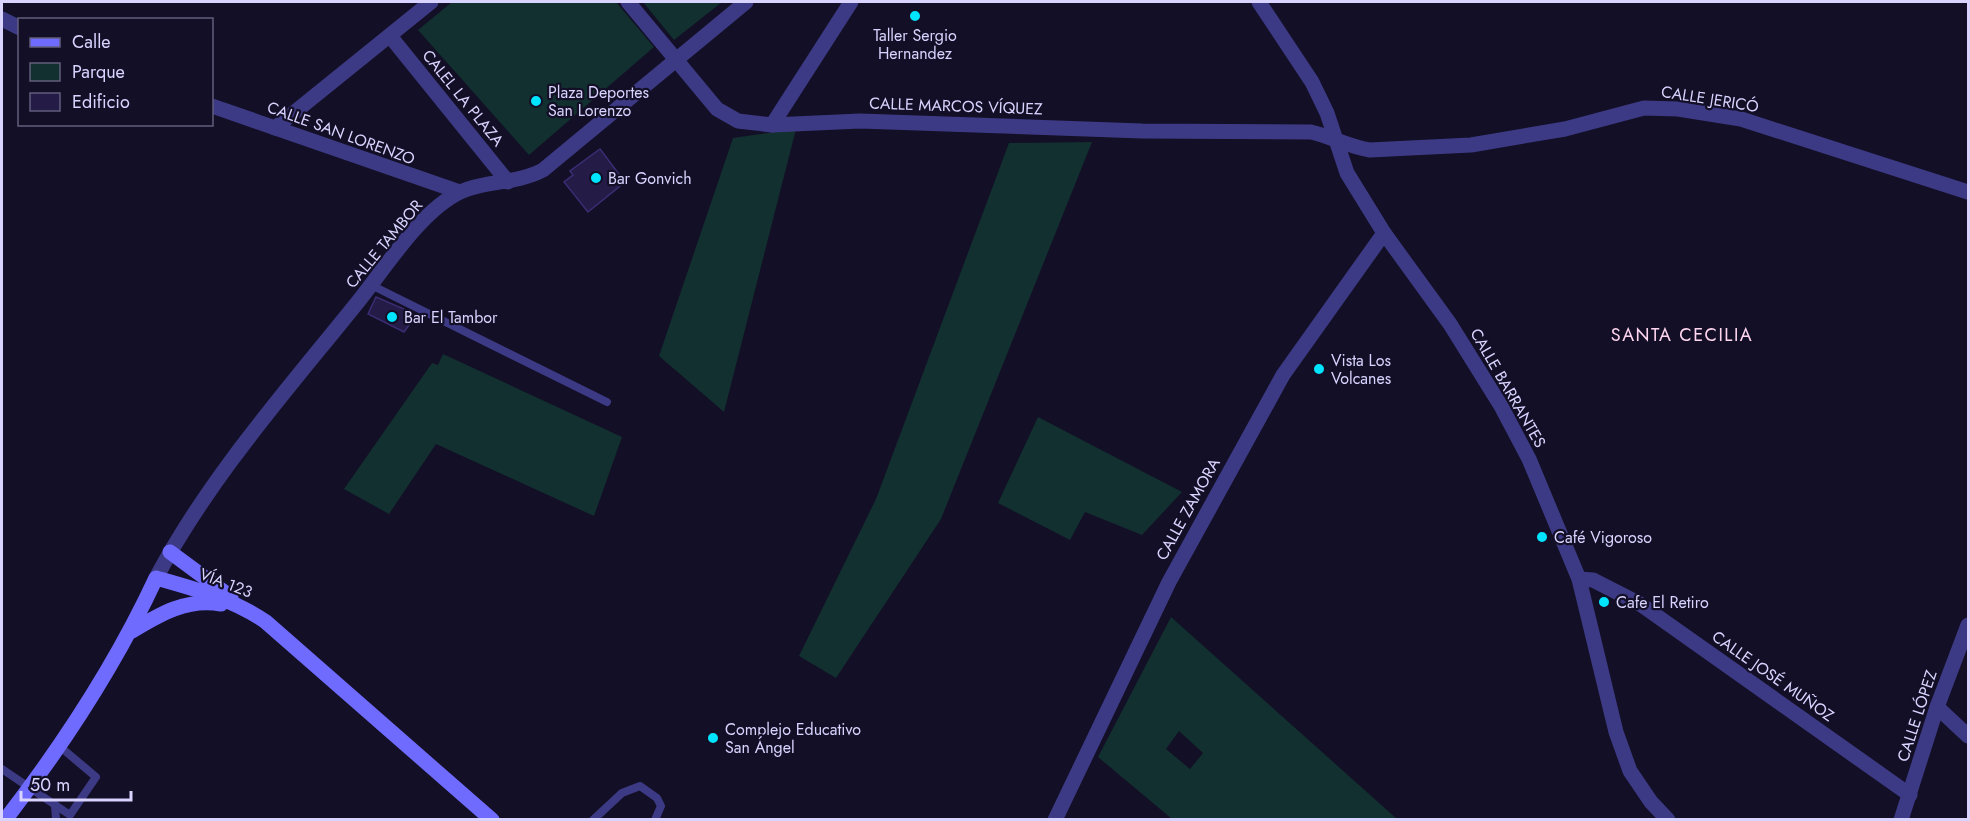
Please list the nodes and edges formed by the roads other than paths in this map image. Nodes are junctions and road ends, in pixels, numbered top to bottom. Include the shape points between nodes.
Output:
1 (431, 2) edge
2 (628, 2) edge
3 (746, 2) edge
4 (850, 2) edge
5 (1259, 2) edge
6 (2, 19) edge
7 (18, 27) edge
8 (390, 36) junction
9 (676, 59) junction
10 (213, 106) edge
11 (772, 125) junction
12 (275, 128) junction
13 (1335, 137) junction
14 (508, 182) junction
15 (1967, 188) edge
16 (460, 192) junction
17 (1384, 233) junction
18 (371, 285) junction
19 (607, 402) dead end
20 (170, 552) junction
21 (156, 578) junction
22 (1579, 579) junction
23 (245, 608) junction
24 (1968, 625) edge
25 (132, 631) junction
26 (1937, 707) junction
27 (1968, 736) edge
28 (58, 746) junction
29 (2, 769) edge
30 (29, 788) junction
31 (1910, 795) junction
32 (55, 805) junction
33 (74, 817) edge
34 (55, 818) edge
35 (5, 819) edge
36 (492, 819) edge
37 (593, 819) edge
38 (655, 819) edge
39 (1055, 819) edge
40 (1668, 819) edge
41 (1901, 819) edge

1 - 8 street
2 - 9 street, CALLE MARCOS VÍQUEZ
3 - 9 street, CALLE TAMBOR
4 - 11 street
5 - 13 street, CALLE BARRANTES via 1312,82
6 - 7 street
8 - 12 street
8 - 14 street, CALEL LA PLAZA
9 - 11 street, CALLE MARCOS VÍQUEZ via 717,109 738,120
9 - 14 street, CALLE TAMBOR via 543,170
10 - 12 street, CALLE SAN LORENZO
11 - 13 street, CALLE MARCOS VÍQUEZ via 860,121 1142,131 1311,132
12 - 16 street, CALLE SAN LORENZO
13 - 15 street, CALLE JERICÓ via 1355,148 1370,150 1471,145 1565,129 1644,108 1678,109 1741,119
13 - 17 street, CALLE BARRANTES via 1347,173
14 - 16 street, CALLE TAMBOR
16 - 18 street, CALLE TAMBOR via 436,209
17 - 22 street, CALLE BARRANTES via 1450,324 1501,406 1529,459
17 - 39 street, CALLE ZAMORA via 1283,375 1169,582
18 - 19 lane
18 - 20 street, CALLE TAMBOR via 260,424
20 - 21 street, CALLE TAMBOR
20 - 23 main road
21 - 23 main road, VÍA 123
21 - 25 main road
22 - 31 street, CALLE JOSÉ MUÑOZ via 1593,580 1640,604
22 - 40 street, CALLE BARRANTES via 1616,732 1630,771
23 - 25 main road via 213,603 181,605
23 - 36 main road, VÍA 123
24 - 26 street, CALLE LÓPEZ
25 - 28 main road
26 - 27 street
26 - 31 street, CALLE LÓPEZ
28 - 30 main road
28 - 33 lane via 96,777
29 - 30 lane
30 - 32 lane
30 - 35 main road
31 - 41 street, CALLE LÓPEZ
32 - 33 lane
32 - 34 lane
37 - 38 lane via 622,793 640,786 657,798 661,806

